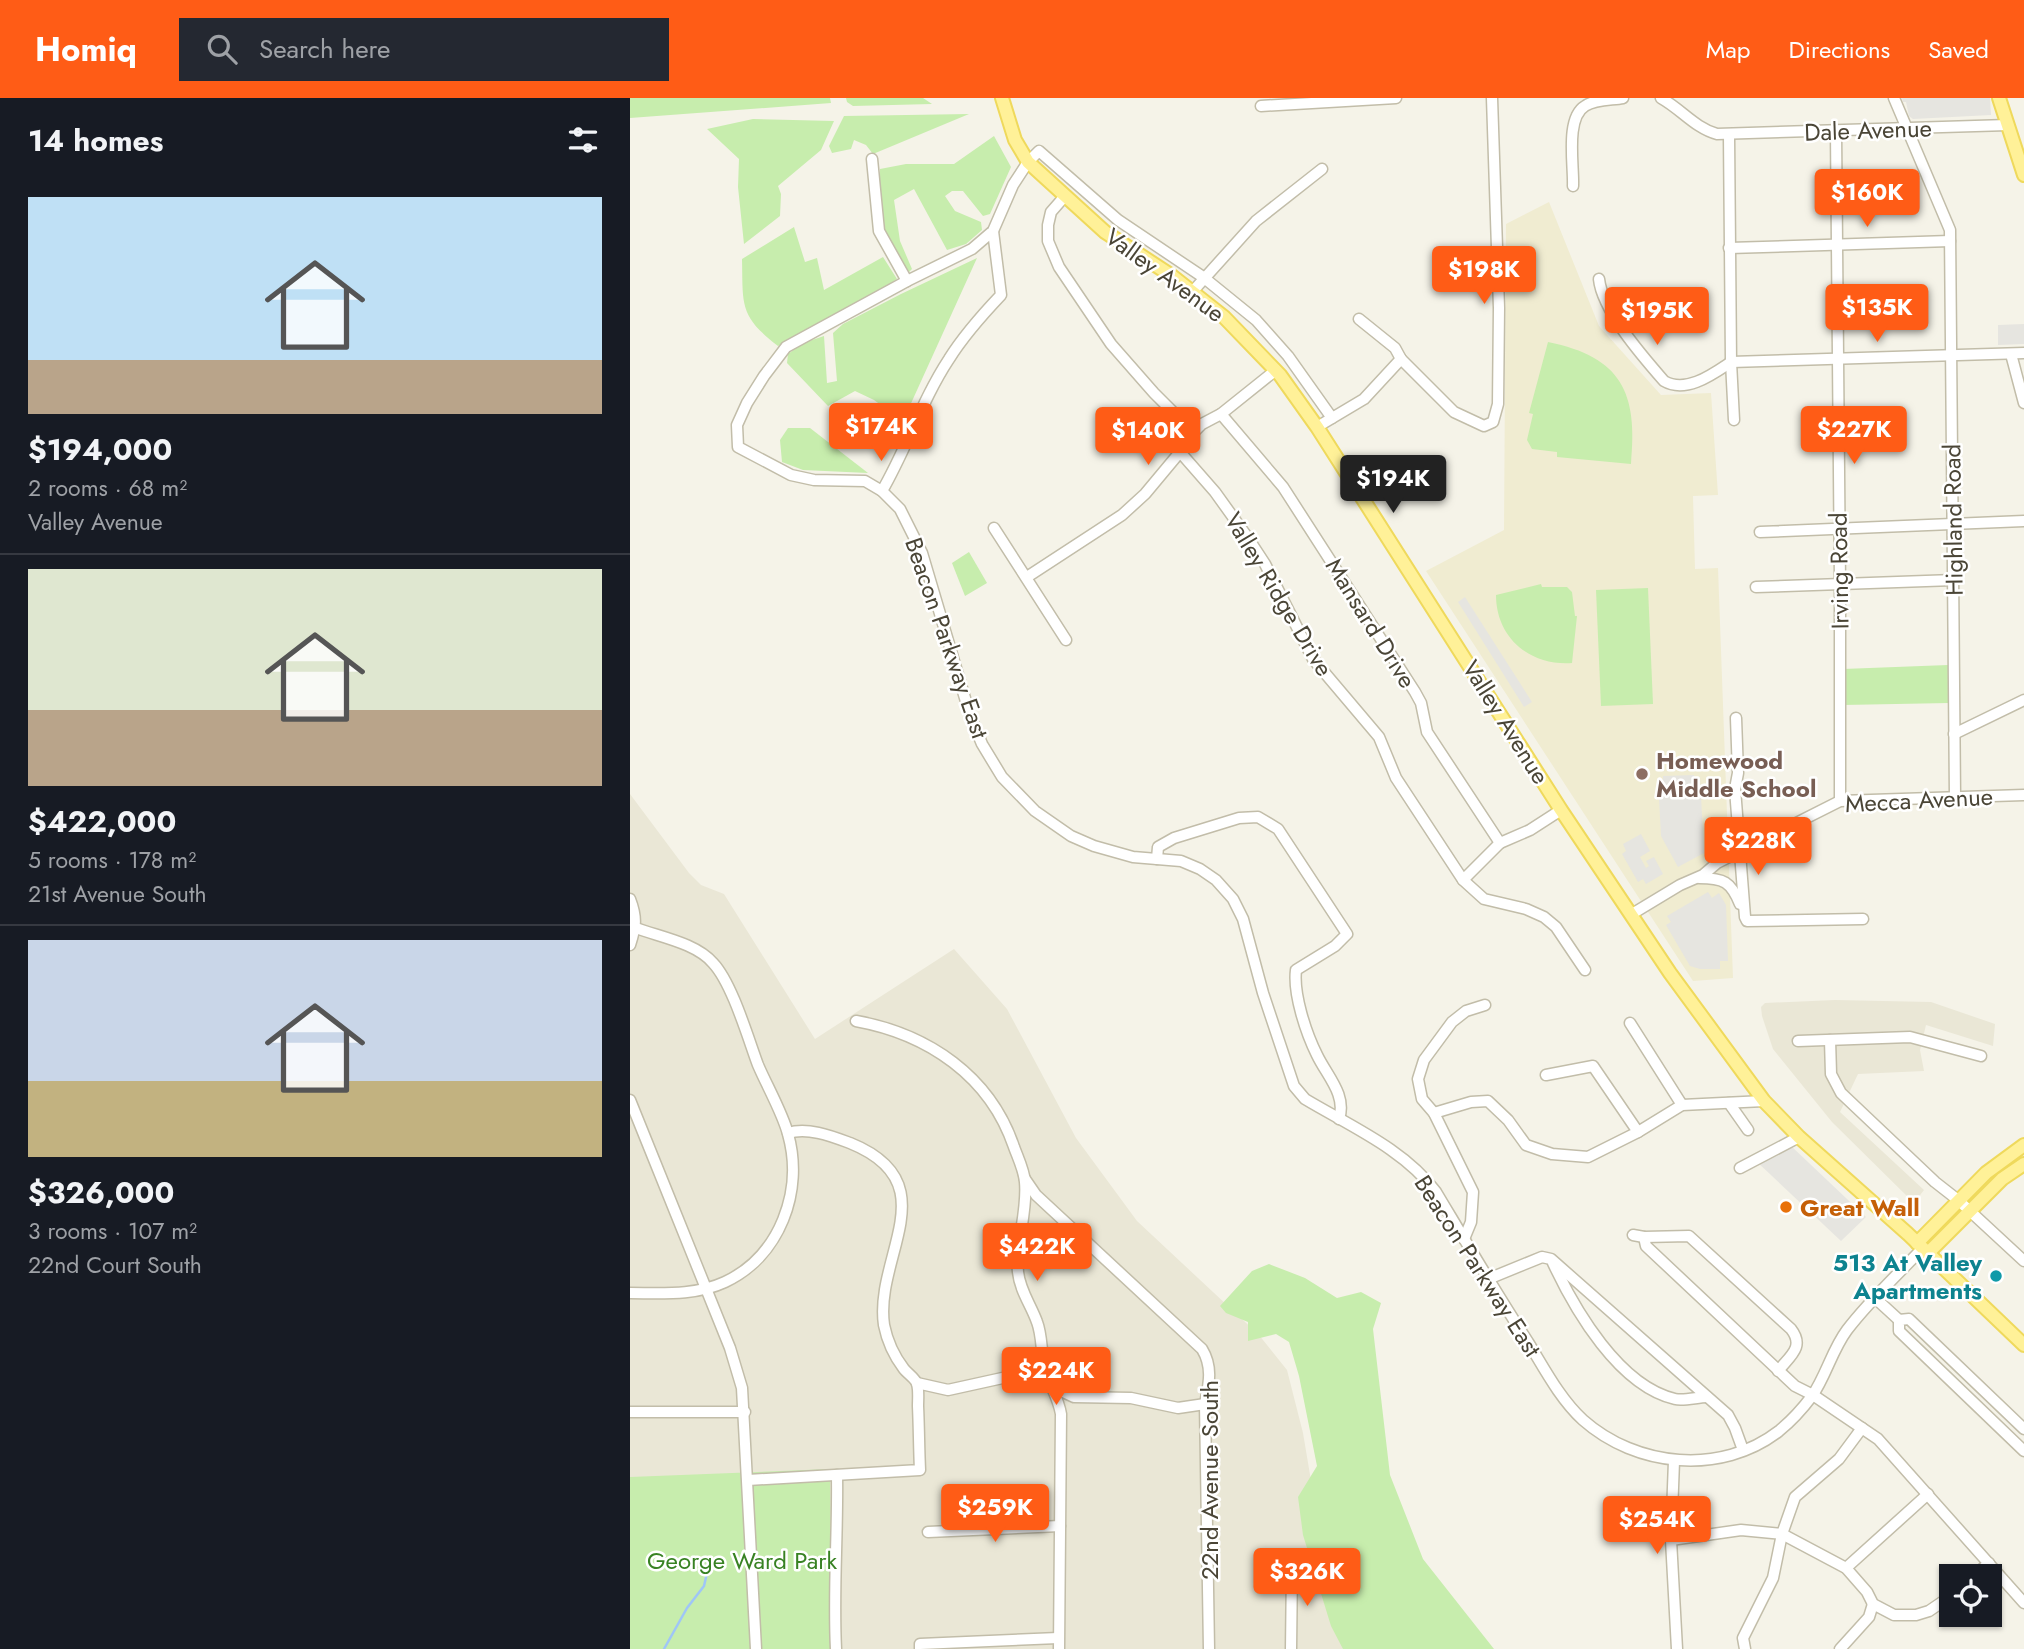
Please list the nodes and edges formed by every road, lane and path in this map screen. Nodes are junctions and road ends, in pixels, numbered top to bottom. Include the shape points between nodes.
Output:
1 (1002, 98) edge
2 (1396, 98) edge
3 (1492, 98) edge
4 (1623, 98) edge
5 (1661, 98) edge
6 (1894, 98) edge
7 (1999, 98) edge
8 (1261, 106) dead end
9 (2008, 125) junction
10 (1908, 127) junction
11 (1836, 131) junction
12 (1728, 135) junction
13 (2021, 154) edge
14 (872, 159) dead end
15 (1028, 162) junction
16 (1322, 169) dead end
17 (2024, 175) edge
18 (1573, 186) dead end
19 (1065, 196) junction
20 (993, 231) junction
21 (1950, 241) junction
22 (1838, 244) junction
23 (1729, 248) junction
24 (1203, 278) junction
25 (1599, 279) dead end
26 (906, 281) junction
27 (1193, 291) junction
28 (1359, 319) dead end
29 (2011, 354) junction
30 (2024, 354) edge
31 (1950, 357) junction
32 (1401, 359) junction
33 (1839, 360) junction
34 (1731, 362) junction
35 (1276, 370) junction
36 (2024, 403) edge
37 (1221, 414) junction
38 (1332, 418) junction
39 (1734, 420) dead end
40 (1317, 427) junction
41 (1193, 432) junction
42 (1180, 452) junction
43 (882, 491) junction
44 (2024, 521) edge
45 (1953, 523) junction
46 (994, 528) dead end
47 (1839, 528) junction
48 (1760, 532) dead end
49 (1027, 577) junction
50 (1954, 580) junction
51 (1840, 584) junction
52 (1756, 587) dead end
53 (1066, 639) dead end
54 (2024, 700) edge
55 (1736, 718) dead end
56 (1954, 734) junction
57 (2024, 795) edge
58 (1955, 798) junction
59 (1840, 801) junction
60 (1561, 810) junction
61 (1500, 843) junction
62 (1739, 854) junction
63 (1157, 859) junction
64 (1696, 878) junction
65 (1463, 880) junction
66 (630, 900) edge
67 (1741, 904) junction
68 (1632, 914) junction
69 (1863, 919) dead end
70 (636, 928) junction
71 (630, 945) edge
72 (1584, 970) dead end
73 (1485, 1005) dead end
74 (856, 1021) dead end
75 (1630, 1023) dead end
76 (1830, 1040) junction
77 (1798, 1041) dead end
78 (1981, 1056) dead end
79 (1546, 1075) dead end
80 (630, 1100) edge
81 (1764, 1101) junction
82 (1730, 1103) junction
83 (1682, 1104) junction
84 (1434, 1113) junction
85 (1339, 1119) junction
86 (1748, 1130) dead end
87 (1637, 1132) junction
88 (788, 1133) junction
89 (1799, 1137) junction
90 (2024, 1145) edge
91 (2024, 1164) edge
92 (1740, 1168) dead end
93 (1025, 1180) junction
94 (1958, 1200) junction
95 (1969, 1210) junction
96 (1633, 1234) dead end
97 (1644, 1237) junction
98 (1464, 1239) junction
99 (1922, 1248) junction
100 (1551, 1259) junction
101 (2024, 1261) edge
102 (1488, 1279) junction
103 (705, 1289) junction
104 (630, 1293) edge
105 (1875, 1298) junction
106 (1899, 1320) junction
107 (2024, 1345) edge
108 (1778, 1371) junction
109 (917, 1383) junction
110 (1053, 1387) junction
111 (1813, 1395) junction
112 (1707, 1397) junction
113 (1205, 1404) junction
114 (630, 1412) edge
115 (745, 1412) junction
116 (1862, 1428) junction
117 (2024, 1429) edge
118 (1743, 1450) junction
119 (2024, 1451) edge
120 (1674, 1461) junction
121 (837, 1475) junction
122 (748, 1480) junction
123 (1928, 1494) junction
124 (1060, 1526) junction
125 (928, 1532) dead end
126 (1782, 1534) junction
127 (1671, 1540) junction
128 (1989, 1563) joint
129 (1292, 1568) dead end
130 (1846, 1568) junction
131 (2024, 1603) edge
132 (1873, 1604) junction
133 (1939, 1604) edge
134 (1058, 1638) junction
135 (920, 1646) edge
136 (756, 1649) edge
137 (836, 1649) edge
138 (1059, 1649) edge
139 (1209, 1649) edge
140 (1291, 1649) edge
141 (1677, 1649) edge
142 (1745, 1649) edge
143 (1840, 1649) edge

1 - 15 main road, Valley Avenue
2 - 8 street
3 - 32 street via 1499,308 1498,404 1493,422 1484,426 1454,412
4 - 18 street via 1586,104 1580,111 1572,132
5 - 12 street via 1701,128
6 - 10 street, Highland Road
7 - 9 main road
9 - 10 street, Dale Avenue
9 - 13 main road
10 - 11 street, Dale Avenue
10 - 21 street, Highland Road via 1950,230
11 - 12 street, Dale Avenue
11 - 22 street, Irving Road
12 - 23 street
13 - 17 main road
14 - 26 street via 879,231
15 - 19 main road, Valley Avenue
15 - 20 street
15 - 24 street via 1039,152 1118,220
16 - 24 street via 1256,221
19 - 27 main road, Valley Avenue via 1105,232
19 - 41 street via 1051,212 1048,225 1048,241 1064,277 1111,344
20 - 26 street via 972,249
20 - 43 street via 1001,295 948,360
21 - 22 street
21 - 31 street, Highland Road
22 - 23 street
22 - 33 street, Irving Road
23 - 34 street
24 - 27 street
24 - 38 street via 1256,320
25 - 34 street via 1606,306 1670,385 1698,381
26 - 43 street via 786,347 737,425 738,447 790,475 864,481
27 - 35 main road, Valley Avenue
28 - 32 street via 1395,348
29 - 30 street
29 - 31 street
29 - 36 street
31 - 33 street
31 - 45 street, Highland Road
32 - 38 street via 1364,399
33 - 34 street
33 - 47 street, Irving Road
34 - 39 street
35 - 37 street
35 - 40 main road, Valley Avenue
37 - 41 street
37 - 61 street, Mansard Drive via 1283,487 1313,532 1415,692 1427,732
38 - 40 street
40 - 60 main road, Valley Avenue
41 - 42 street
42 - 49 street via 1122,515
42 - 65 street, Valley Ridge Drive via 1248,538 1313,659 1379,737 1396,778
43 - 63 street, Beacon Parkway East via 900,509 922,553 970,715 1002,777 1035,811 1071,836 1133,857
44 - 45 street
45 - 47 street
45 - 50 street, Highland Road
46 - 49 street
47 - 48 street
47 - 51 street, Irving Road
49 - 53 street
50 - 51 street
50 - 56 street, Highland Road
51 - 52 street
51 - 59 street, Irving Road
54 - 56 street
55 - 62 street
56 - 58 street, Highland Road
57 - 58 street, Mecca Avenue
58 - 59 street, Mecca Avenue
59 - 62 street, Mecca Avenue
60 - 61 street
60 - 68 main road, Valley Avenue
61 - 65 street
62 - 64 street, Mecca Avenue
62 - 67 street via 1735,859
63 - 85 street, Beacon Parkway East via 1200,869 1233,898 1293,1086 1305,1099
63 - 85 street via 1158,847 1174,838 1239,818 1258,817 1278,829 1347,933 1296,970 1294,985 1316,1053 1339,1093 1343,1108
64 - 67 street via 1726,883
64 - 68 street, Mecca Avenue
65 - 72 street, Valley Ridge Drive via 1484,899 1544,917 1556,927
66 - 70 street
67 - 69 street via 1751,922
68 - 81 main road, Valley Avenue
70 - 71 street
70 - 88 street via 693,949 715,965
73 - 84 street via 1452,1022 1423,1060 1418,1079 1422,1099
74 - 93 street via 915,1038 968,1073 1007,1126
75 - 83 street
76 - 77 street
76 - 78 street via 1910,1037
76 - 94 street via 1831,1074 1841,1093
79 - 87 street via 1593,1066
80 - 103 street
81 - 82 street
81 - 89 main road, Valley Avenue
82 - 83 street
82 - 86 street
83 - 87 street
84 - 87 street via 1489,1101 1526,1144 1552,1154 1588,1157
84 - 98 street via 1473,1192 1471,1222
85 - 98 street, Beacon Parkway East via 1422,1174
88 - 103 street via 794,1174 790,1205 780,1228 764,1253 742,1272
88 - 109 street via 799,1130 835,1137 881,1160 894,1176 902,1195 903,1215 884,1299 884,1326 897,1359
89 - 92 street
89 - 99 main road, Valley Avenue
90 - 94 main road
91 - 95 main road
93 - 110 street via 1018,1272 1038,1324 1044,1367
93 - 113 street, 22nd Avenue South via 1202,1349 1209,1360 1210,1378
94 - 95 street
94 - 99 main road
95 - 99 main road
95 - 101 street
96 - 97 street
97 - 108 street via 1646,1246
97 - 108 street via 1689,1236 1791,1328 1797,1346
98 - 102 street, Beacon Parkway East
99 - 105 street, Beacon Parkway East
99 - 107 main road, Valley Avenue
100 - 102 street via 1542,1257
100 - 112 street
100 - 112 street via 1603,1347 1635,1378 1677,1399
102 - 120 street, Beacon Parkway East via 1555,1386 1581,1418 1627,1450
103 - 104 street
103 - 115 street via 730,1348
105 - 106 street
105 - 111 street, Beacon Parkway East via 1846,1331
106 - 117 street via 1909,1320
106 - 119 street via 1899,1331
108 - 111 street
109 - 110 street via 948,1390 1014,1376 1031,1377
109 - 121 street via 920,1470
110 - 113 street via 1074,1397 1141,1399 1178,1408
110 - 124 street via 1061,1414
111 - 116 street
111 - 118 street, Beacon Parkway East via 1780,1430
112 - 118 street via 1728,1415
113 - 139 street, 22nd Avenue South
114 - 115 street
115 - 122 street
116 - 123 street via 1878,1439
116 - 126 street via 1839,1459 1796,1497
118 - 120 street, Beacon Parkway East via 1707,1460
120 - 127 street
121 - 122 street
121 - 137 street
122 - 136 street
123 - 128 street
123 - 130 street
124 - 125 street
124 - 134 street
126 - 127 street via 1741,1530
126 - 130 street
126 - 142 street via 1773,1577 1744,1638
127 - 141 street
128 - 131 street
129 - 140 street
130 - 132 street
132 - 133 street via 1894,1615 1916,1615
132 - 143 street via 1869,1617
134 - 135 street
134 - 138 street

